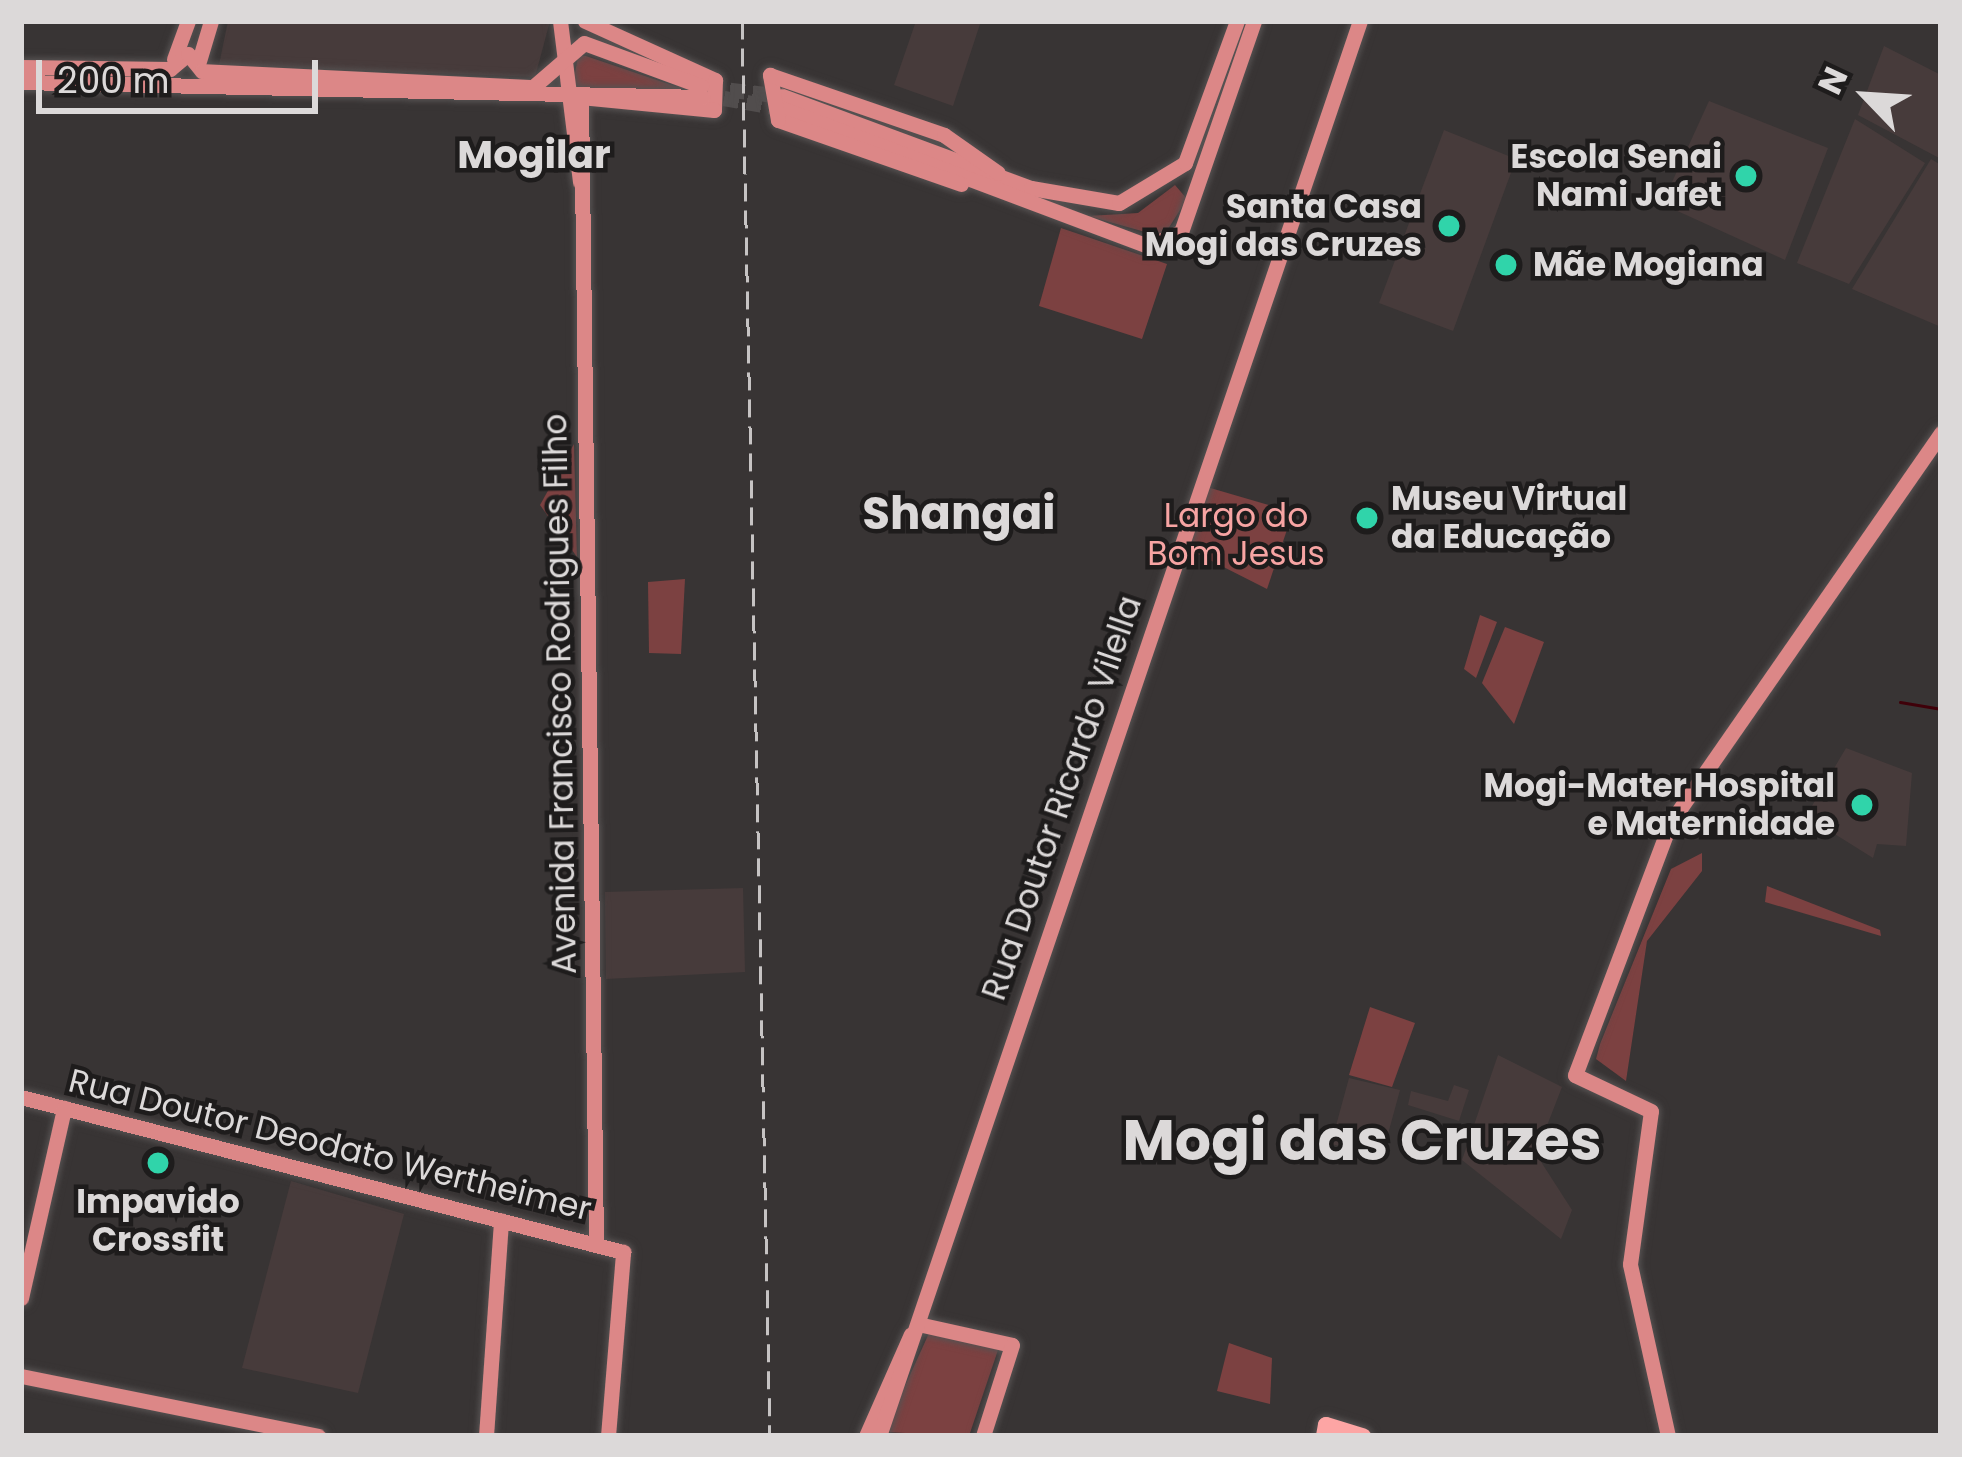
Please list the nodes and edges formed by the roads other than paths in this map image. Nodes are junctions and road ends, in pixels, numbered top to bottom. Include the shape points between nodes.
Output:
1 (188, 21) edge
2 (212, 21) edge
3 (560, 21) edge
4 (581, 21) edge
5 (1237, 21) edge
6 (1254, 21) edge
7 (1360, 21) edge
8 (584, 43) junction
9 (558, 62) junction
10 (172, 64) junction
11 (201, 66) junction
12 (21, 67) edge
13 (21, 82) edge
14 (185, 87) junction
15 (576, 97) junction
16 (1005, 180) junction
17 (1168, 180) junction
18 (1012, 199) junction
19 (1193, 204) junction
20 (1941, 433) edge
21 (1584, 1050) junction
22 (1602, 1089) junction
23 (21, 1097) edge
24 (64, 1108) junction
25 (598, 1204) junction
26 (502, 1221) junction
27 (596, 1245) junction
28 (623, 1252) junction
29 (21, 1298) edge
30 (918, 1324) junction
31 (21, 1376) edge
32 (1325, 1431) edge
33 (871, 1435) edge
34 (318, 1436) edge
35 (486, 1436) edge
36 (608, 1436) edge
37 (982, 1436) edge
38 (1363, 1436) edge
39 (1668, 1436) edge

1 - 10 main road
2 - 11 main road
3 - 9 main road, Avenida Francisco Rodrigues Filho
4 - 8 main road
4 - 15 main road via 608,40 711,74 714,110
5 - 17 main road via 1193,150
6 - 19 main road
7 - 30 main road, Rua Doutor Ricardo Vilella
8 - 9 main road
8 - 15 main road via 702,92
9 - 11 main road via 533,87
9 - 15 main road, Avenida Francisco Rodrigues Filho
10 - 11 main road
10 - 12 main road
10 - 14 main road
11 - 14 main road
13 - 14 main road
14 - 15 main road
15 - 25 main road, Avenida Francisco Rodrigues Filho
16 - 17 main road via 1094,205
16 - 18 main road via 782,102 931,157
16 - 18 main road via 944,135 770,75 778,120
17 - 19 main road
18 - 19 main road via 1148,246 1174,238
20 - 21 main road via 1670,823
21 - 22 main road
21 - 22 main road via 1575,1075
22 - 39 main road via 1651,1111 1630,1264
23 - 24 main road, Rua Doutor Deodato Wertheimer
24 - 26 main road, Rua Doutor Deodato Wertheimer
24 - 29 main road
25 - 27 main road, Avenida Francisco Rodrigues Filho
25 - 28 main road, Avenida Francisco Rodrigues Filho
26 - 27 main road, Rua Doutor Deodato Wertheimer
26 - 35 main road
27 - 28 main road, Rua Doutor Deodato Wertheimer
28 - 36 main road
30 - 33 main road, Rua Doutor Ricardo Vilella
30 - 37 main road via 1012,1345
31 - 34 main road
32 - 38 main road

